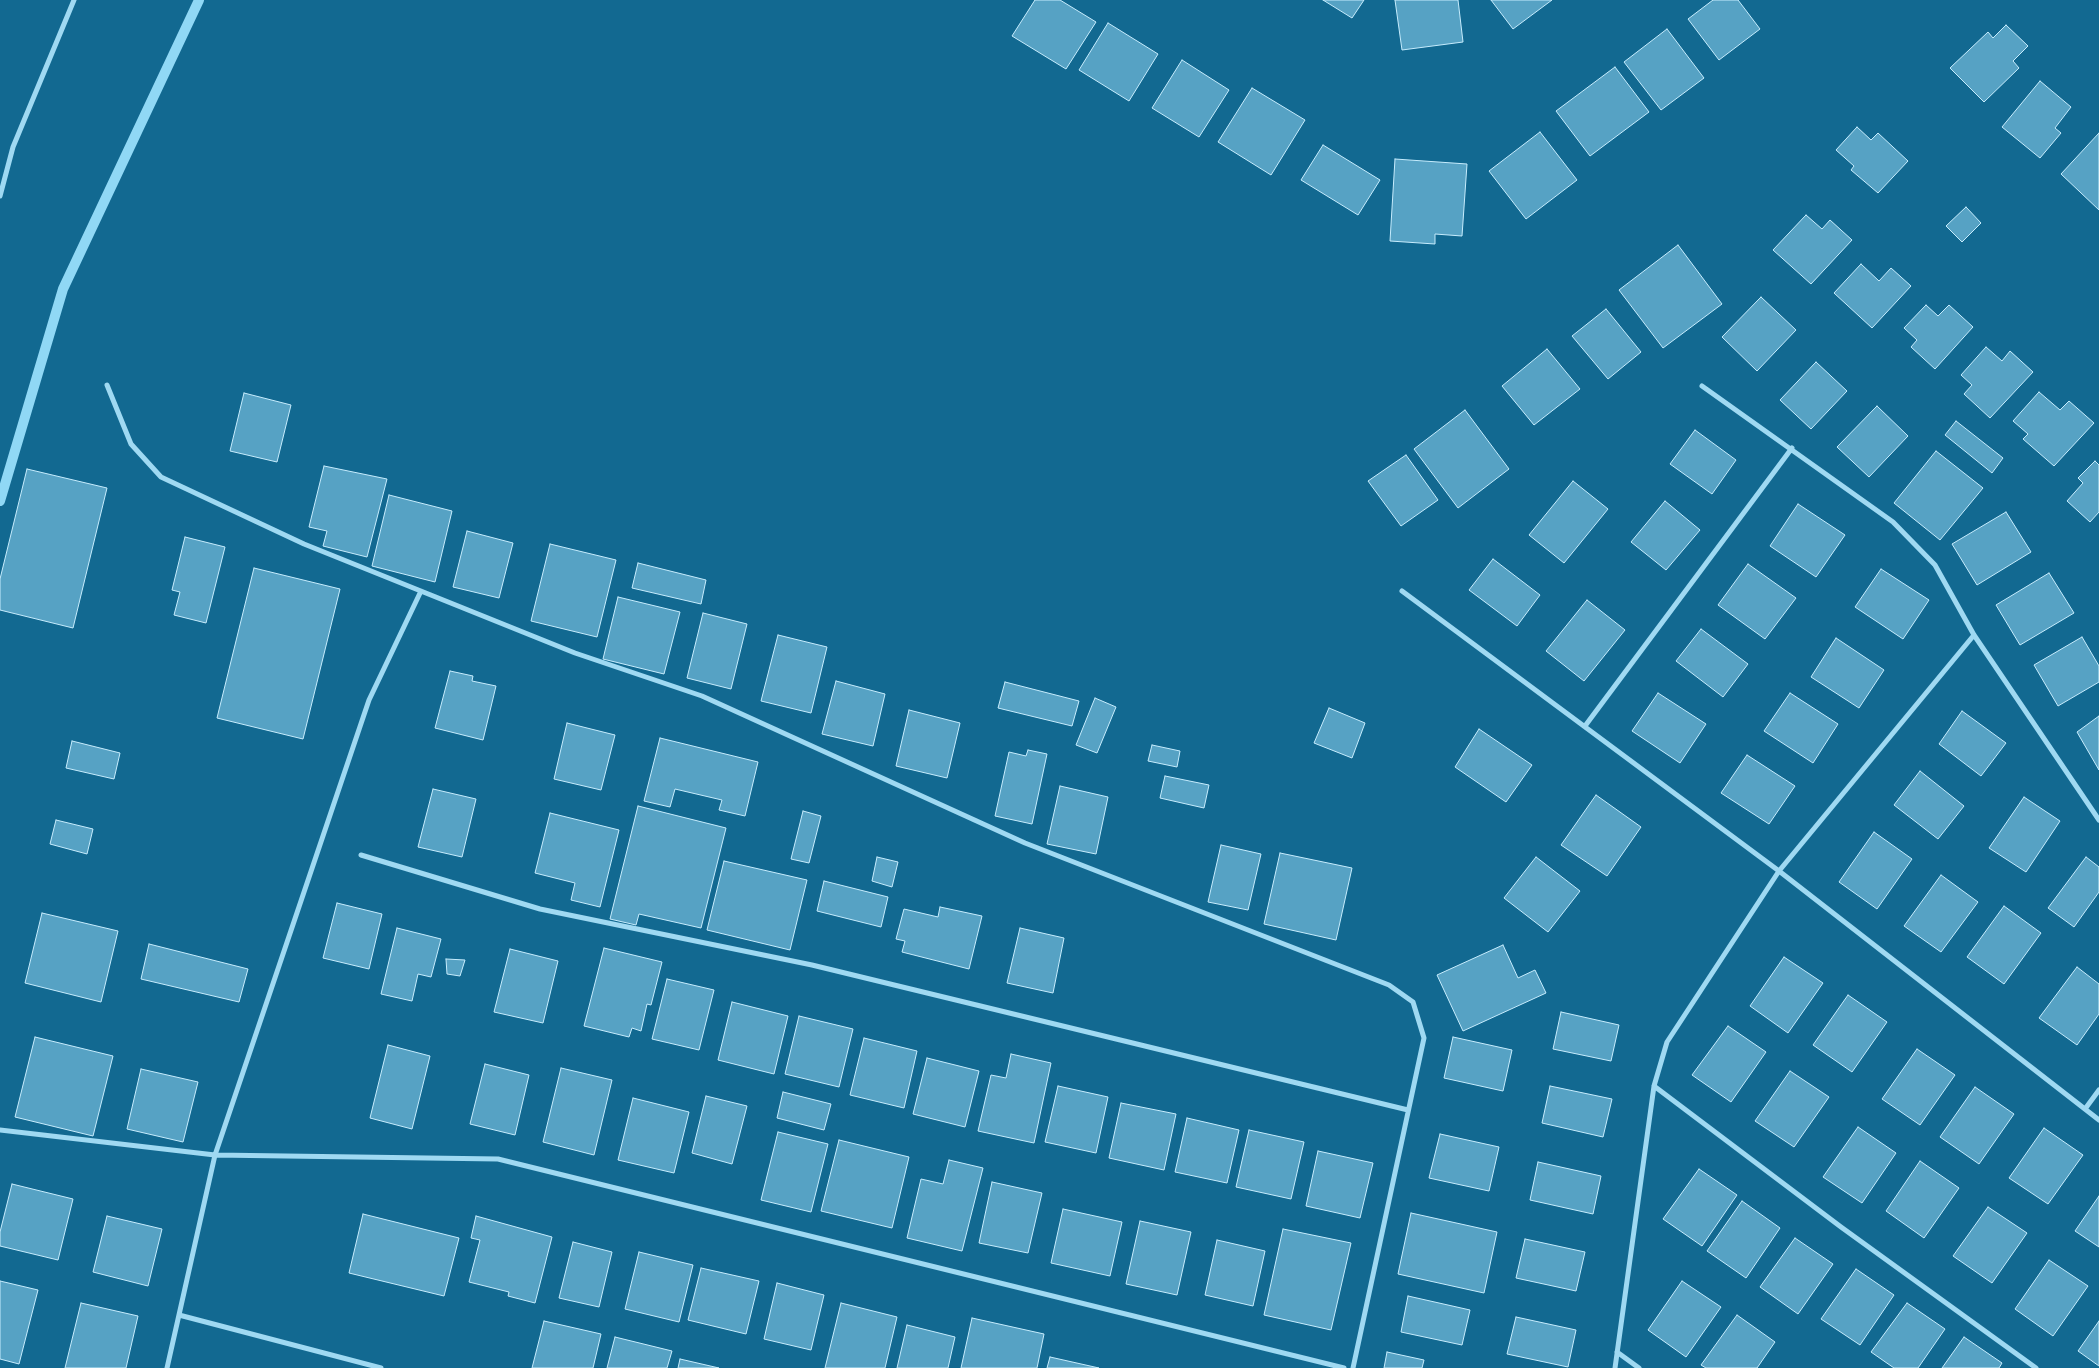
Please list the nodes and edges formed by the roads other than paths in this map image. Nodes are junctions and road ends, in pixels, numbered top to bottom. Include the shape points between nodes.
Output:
1 (74, 0) edge
2 (0, 196) edge
3 (107, 385) dead end
4 (1702, 386) dead end
5 (1792, 448) junction
6 (421, 591) junction
7 (1402, 591) dead end
8 (1974, 635) junction
9 (1585, 726) junction
10 (2099, 820) edge
11 (361, 855) dead end
12 (1779, 871) junction
13 (1654, 1086) junction
14 (2099, 1090) edge
15 (2084, 1109) junction
16 (1408, 1110) junction
17 (2099, 1120) edge
18 (0, 1130) edge
19 (215, 1154) junction
20 (179, 1315) junction
21 (1617, 1352) junction
22 (167, 1368) edge
23 (380, 1368) edge
24 (1344, 1368) edge
25 (1353, 1368) edge
26 (1615, 1368) edge
27 (1639, 1368) edge
28 (2036, 1368) edge

1 - 2 street via 13,148
3 - 6 street via 130,444 161,477 304,544
4 - 5 street
5 - 8 street via 1893,522 1923,552 1935,565
5 - 9 street
6 - 16 street via 575,653 702,696 1025,843 1389,985 1413,1002 1424,1038
6 - 19 street via 368,700
7 - 9 street
8 - 10 street
8 - 12 street
9 - 12 street
11 - 16 street via 540,909 812,964
12 - 13 street via 1667,1042
12 - 15 street
13 - 21 street
13 - 28 street
14 - 15 street
15 - 17 street
16 - 25 street
18 - 19 street
19 - 20 street
19 - 24 street via 498,1159
20 - 22 street
20 - 23 street
21 - 26 street
21 - 27 street

